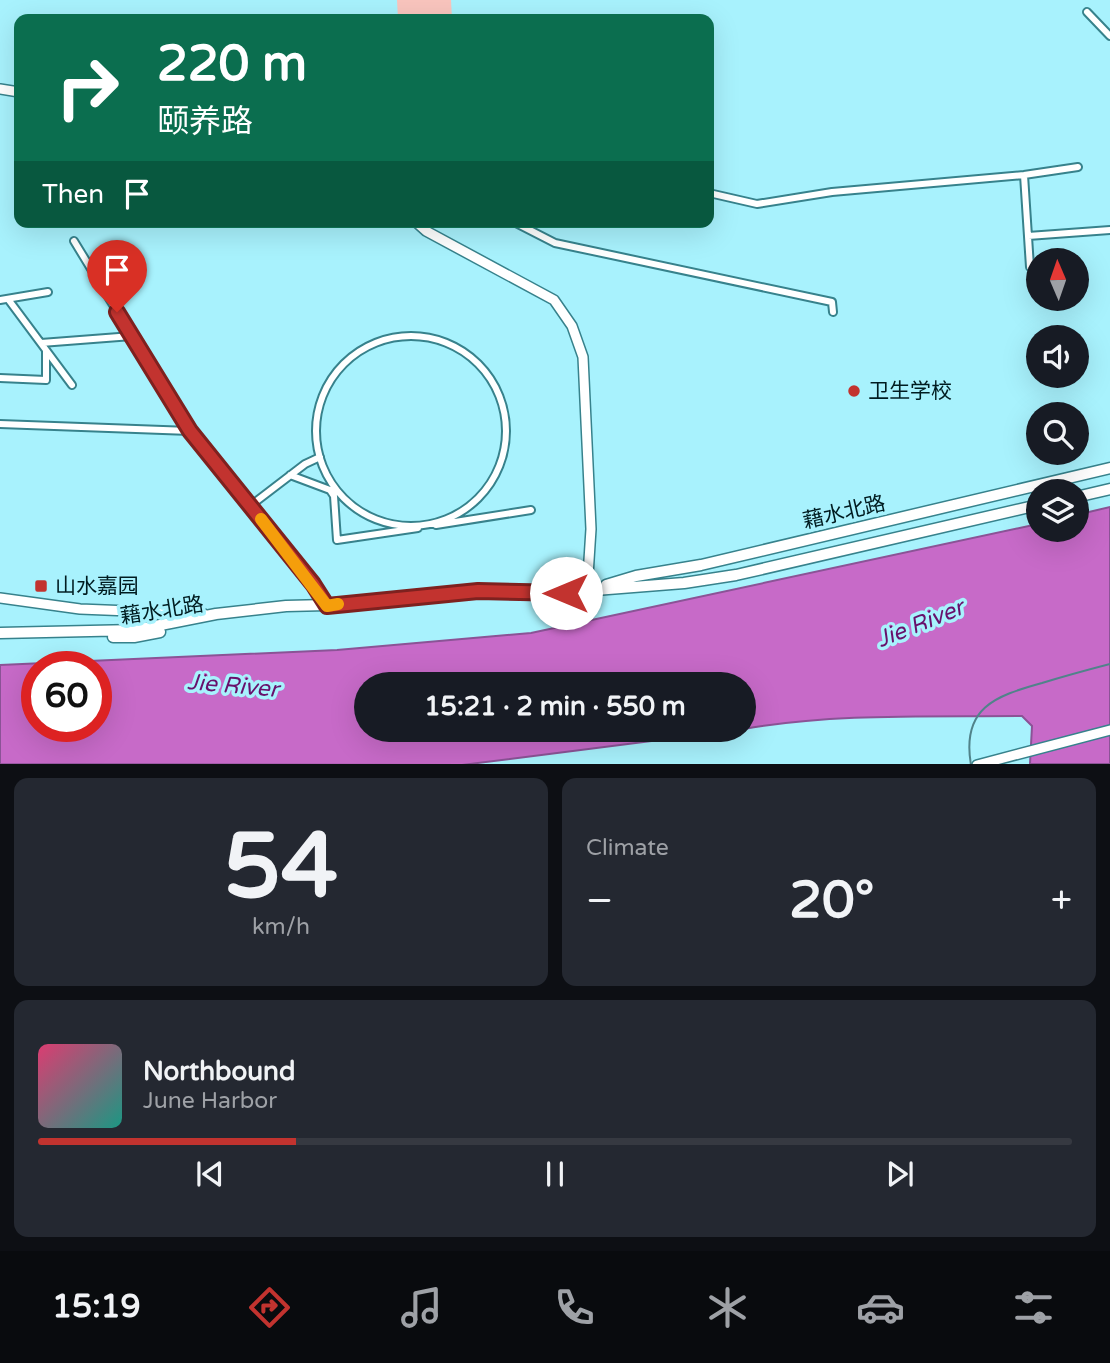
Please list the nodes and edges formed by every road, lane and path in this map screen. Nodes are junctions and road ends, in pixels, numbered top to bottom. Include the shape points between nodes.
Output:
1 (1087, 12) dead end
2 (1110, 36) edge
3 (1078, 167) dead end
4 (1024, 175) junction
5 (714, 194) edge
6 (423, 228) edge
7 (526, 228) edge
8 (1110, 230) edge
9 (1028, 236) junction
10 (74, 241) dead end
11 (1029, 248) edge
12 (48, 292) dead end
13 (8, 299) junction
14 (0, 300) edge
15 (833, 312) dead end
16 (132, 336) junction
17 (41, 343) junction
18 (46, 351) junction
19 (0, 378) edge
20 (72, 385) dead end
21 (0, 424) edge
22 (190, 431) junction
23 (320, 457) junction
24 (1110, 468) edge
25 (290, 475) junction
26 (1110, 489) edge
27 (1089, 494) edge
28 (250, 506) junction
29 (1026, 509) edge
30 (531, 510) dead end
31 (587, 592) junction
32 (0, 598) edge
33 (286, 606) junction
34 (327, 606) junction
35 (216, 614) junction
36 (0, 636) edge
37 (1110, 730) edge
38 (981, 764) edge

1 - 2 street
3 - 4 street
4 - 5 street via 832,192 757,204
4 - 9 street
6 - 31 main road via 554,300 572,327 583,357 591,529
7 - 15 street via 555,243 832,302
8 - 9 street
9 - 11 street
10 - 16 street
12 - 13 street
13 - 14 street
13 - 17 street
16 - 17 street
16 - 22 street
17 - 18 street
18 - 19 street via 46,380
18 - 20 street
21 - 22 street
22 - 28 street
23 - 23 street via 337,489 368,515 408,525 438,521 474,501 493,478 504,449 503,408 485,372 454,346 425,337 384,340 356,353 329,383 316,422
23 - 25 street
24 - 31 main road, 藉水北路 via 701,565 636,576
25 - 28 street
25 - 30 street via 330,490 337,540
26 - 27 main road
28 - 34 street
29 - 31 main road, 藉水北路 via 736,575
31 - 34 main road, 藉水北路 via 478,591
32 - 35 main road via 80,609
33 - 34 main road, 藉水北路
33 - 35 main road, 藉水北路
33 - 36 main road, 藉水北路 via 134,637
35 - 36 main road, 藉水北路 via 135,630
37 - 38 main road

